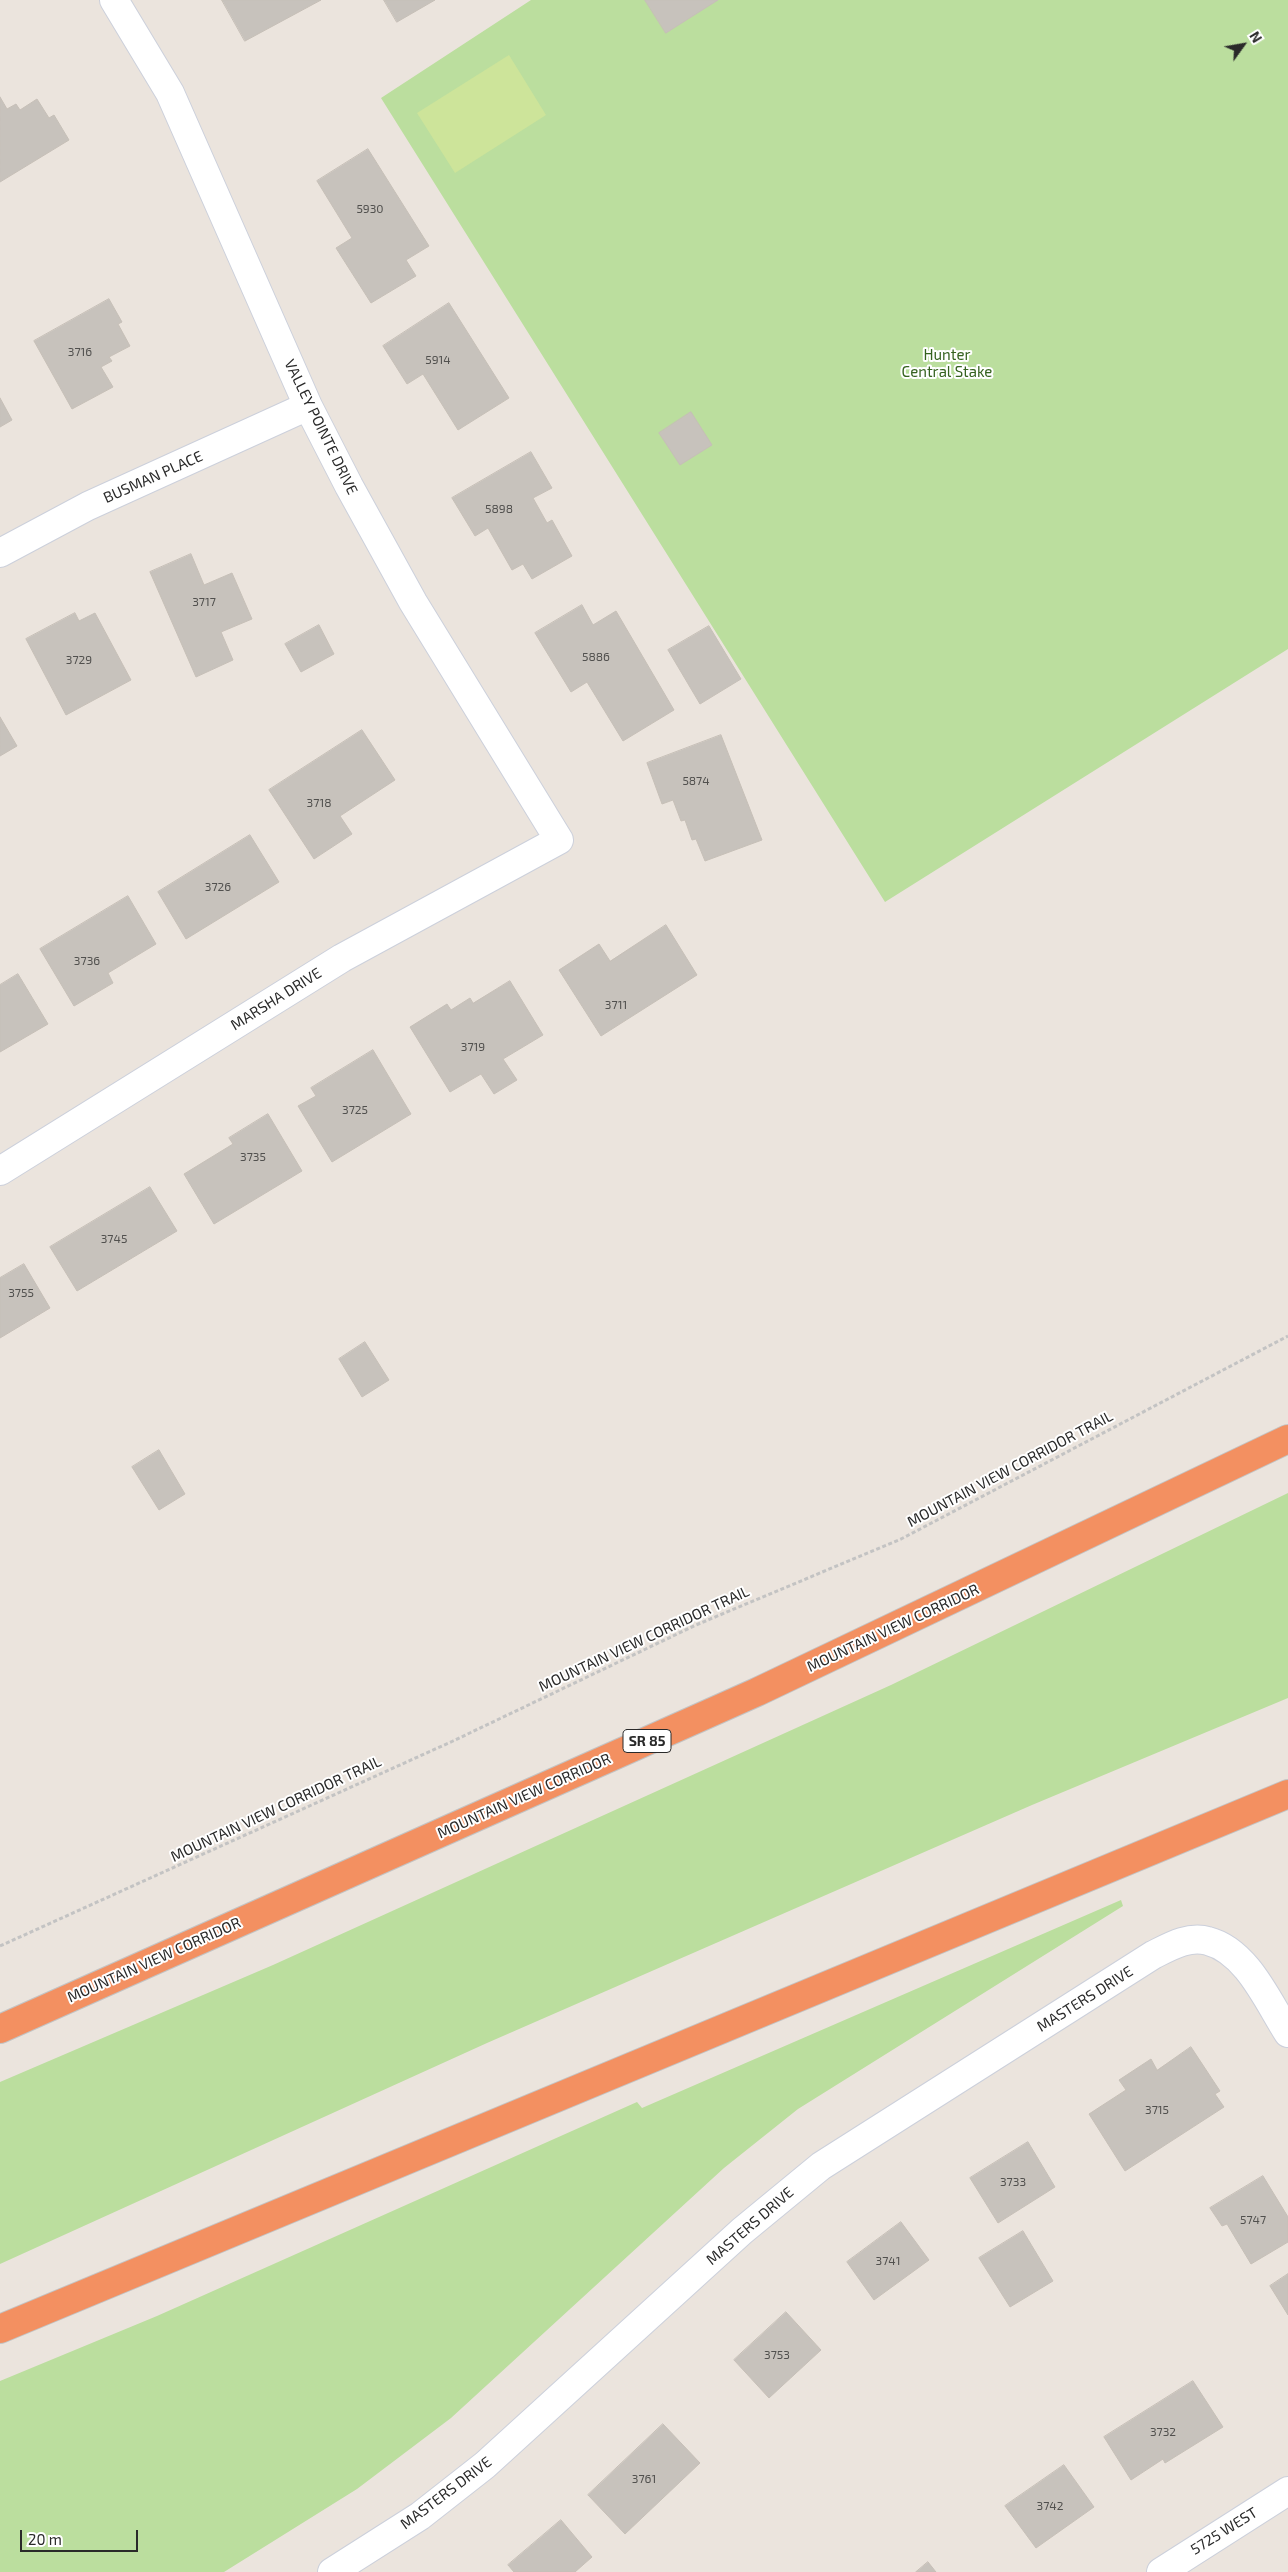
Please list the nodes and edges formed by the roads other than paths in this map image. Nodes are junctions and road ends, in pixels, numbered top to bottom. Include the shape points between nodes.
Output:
1 (114, 0) edge
2 (308, 406) junction
3 (0, 553) edge
4 (558, 840) joint
5 (0, 1171) edge
6 (1288, 1439) edge
7 (1288, 1794) edge
8 (0, 2028) edge
9 (1288, 2033) edge
10 (0, 2329) edge
11 (1288, 2491) edge
12 (332, 2572) edge
13 (1160, 2572) edge

1 - 2 street, VALLEY POINTE DRIVE via 170,92
2 - 3 street, BUSMAN PLACE via 88,506
2 - 4 street, VALLEY POINTE DRIVE via 413,602
4 - 5 street, MARSHA DRIVE via 342,958
6 - 8 highway, MOUNTAIN VIEW CORRIDOR / SR 85 via 758,1692
7 - 10 highway
9 - 12 street, MASTERS DRIVE via 1253,1977 1225,1948 1208,1940 1193,1940 1174,1944 1153,1955 821,2166 742,2232 485,2465 420,2516
11 - 13 street, 5725 WEST

